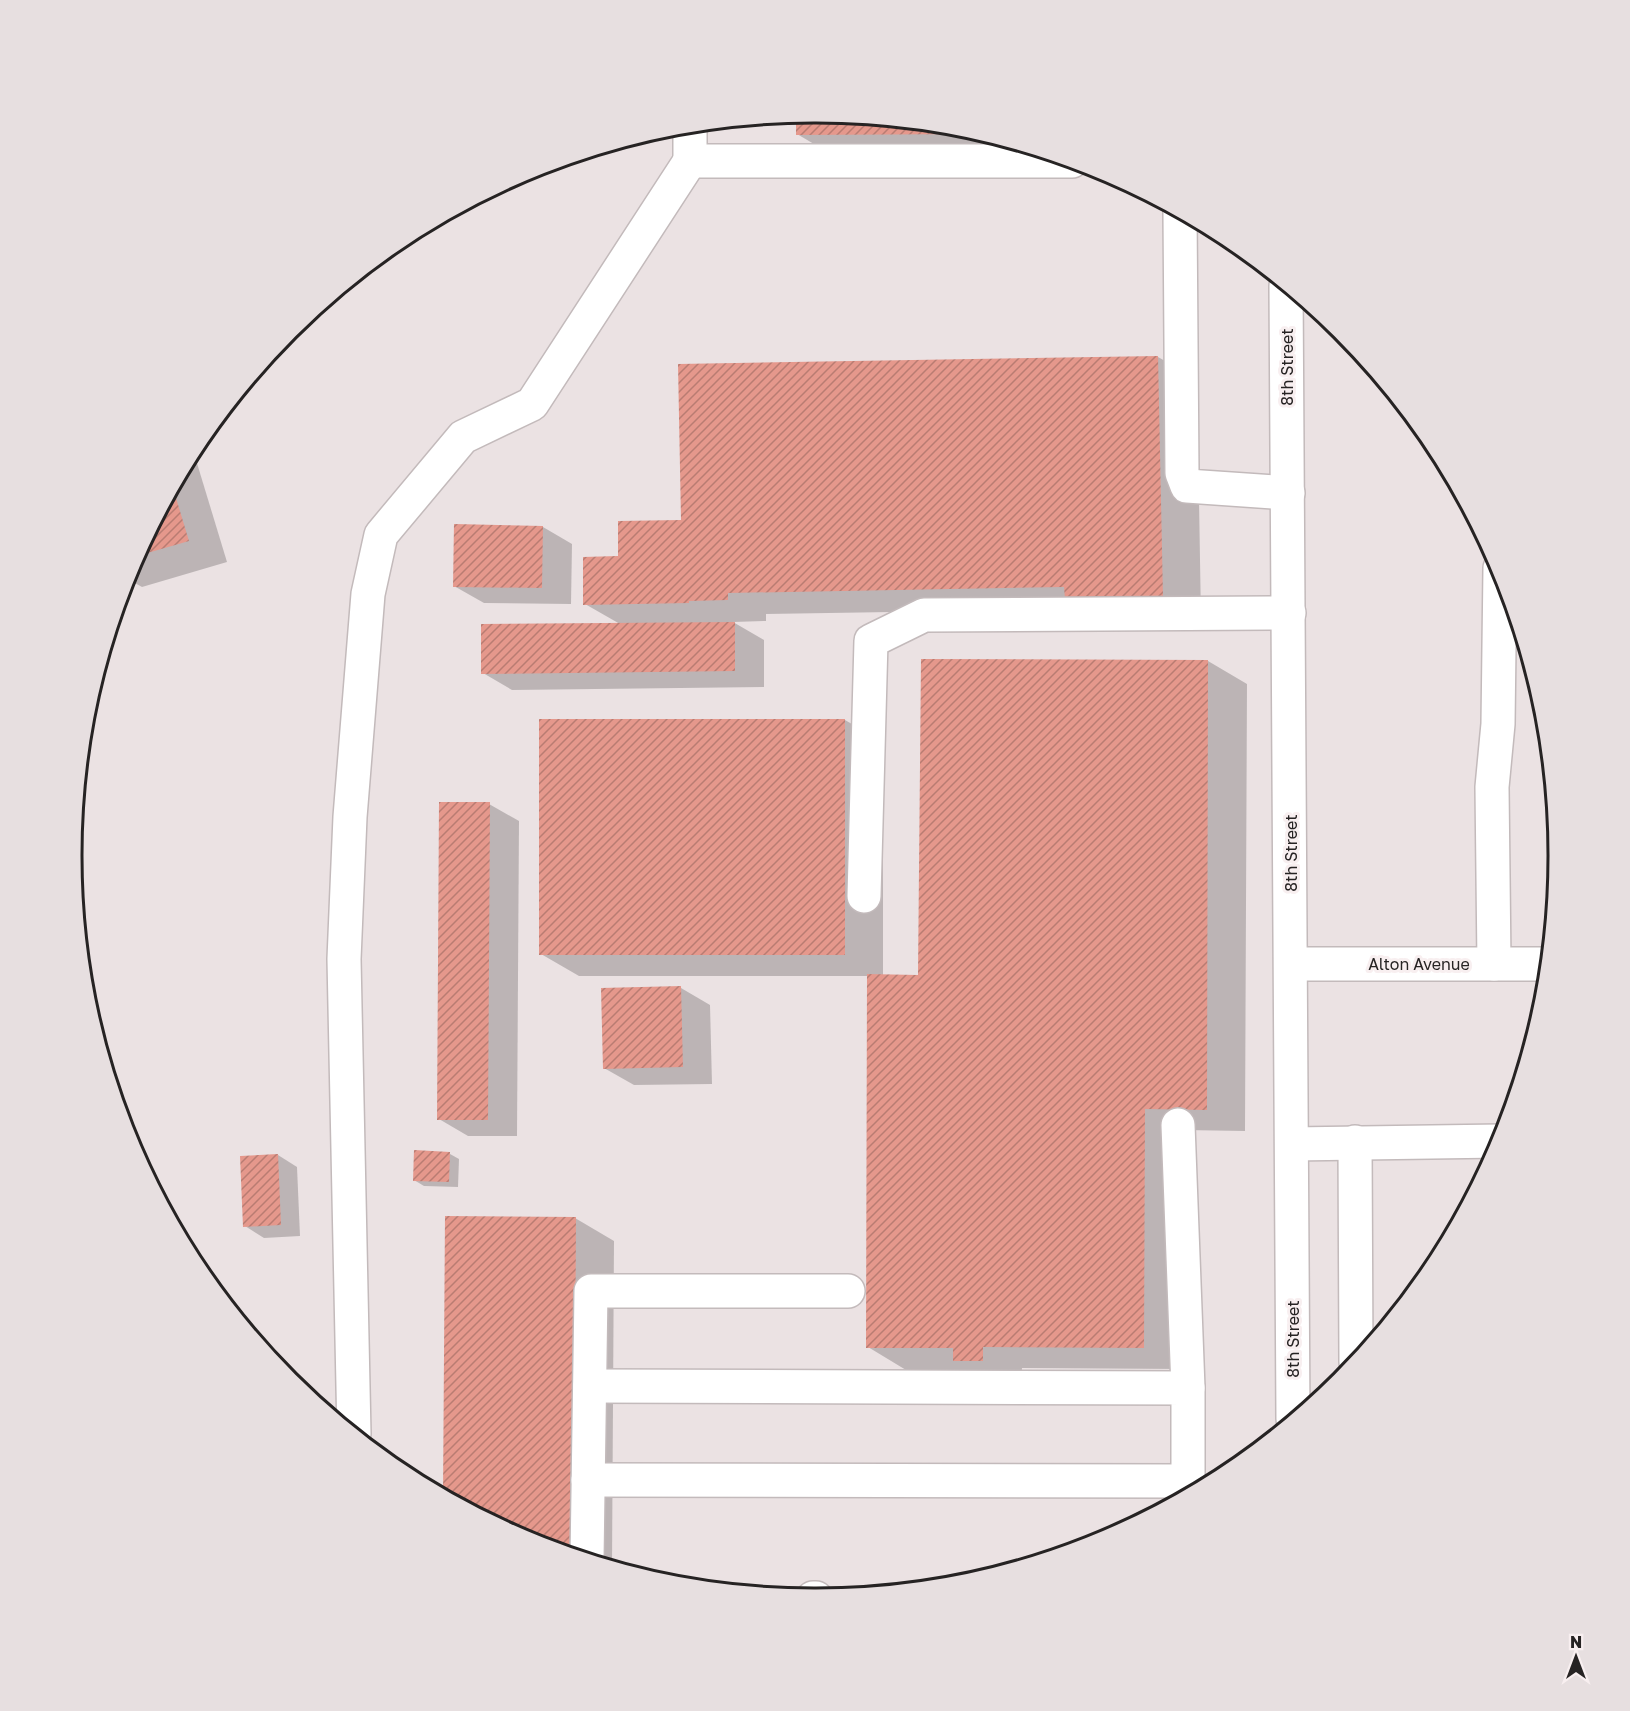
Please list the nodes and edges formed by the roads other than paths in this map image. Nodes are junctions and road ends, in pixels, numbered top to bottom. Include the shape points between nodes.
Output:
1 (690, 134) edge
2 (690, 161) junction
3 (1047, 161) edge
4 (1180, 221) edge
5 (1287, 296) edge
6 (1288, 493) junction
7 (1500, 595) edge
8 (1289, 613) junction
9 (864, 896) dead end
10 (1292, 964) junction
11 (1494, 964) junction
12 (1539, 964) edge
13 (1178, 1125) dead end
14 (1490, 1141) edge
15 (1355, 1142) junction
16 (1292, 1144) junction
17 (848, 1291) dead end
18 (1356, 1349) edge
19 (590, 1386) junction
20 (1188, 1388) junction
21 (1293, 1410) edge
22 (354, 1424) edge
23 (588, 1480) junction
24 (1188, 1486) edge
25 (1184, 1488) edge
26 (587, 1551) edge

1 - 2 street
2 - 3 street
2 - 22 street via 532,404 463,437 381,535 368,594 350,817 344,959
4 - 6 street via 1182,472 1187,486
5 - 6 street, 8th Street
6 - 8 street, 8th Street
7 - 11 street via 1498,724 1492,787
8 - 9 street via 924,615 871,641
8 - 10 street, 8th Street
10 - 11 street, Alton Avenue
10 - 16 street, 8th Street
11 - 12 street, Alton Avenue
13 - 20 street
14 - 15 street
15 - 16 street
15 - 18 street
16 - 21 street, 8th Street
17 - 19 street via 591,1291
19 - 20 street
19 - 23 street
20 - 24 street
23 - 25 street
23 - 26 street

